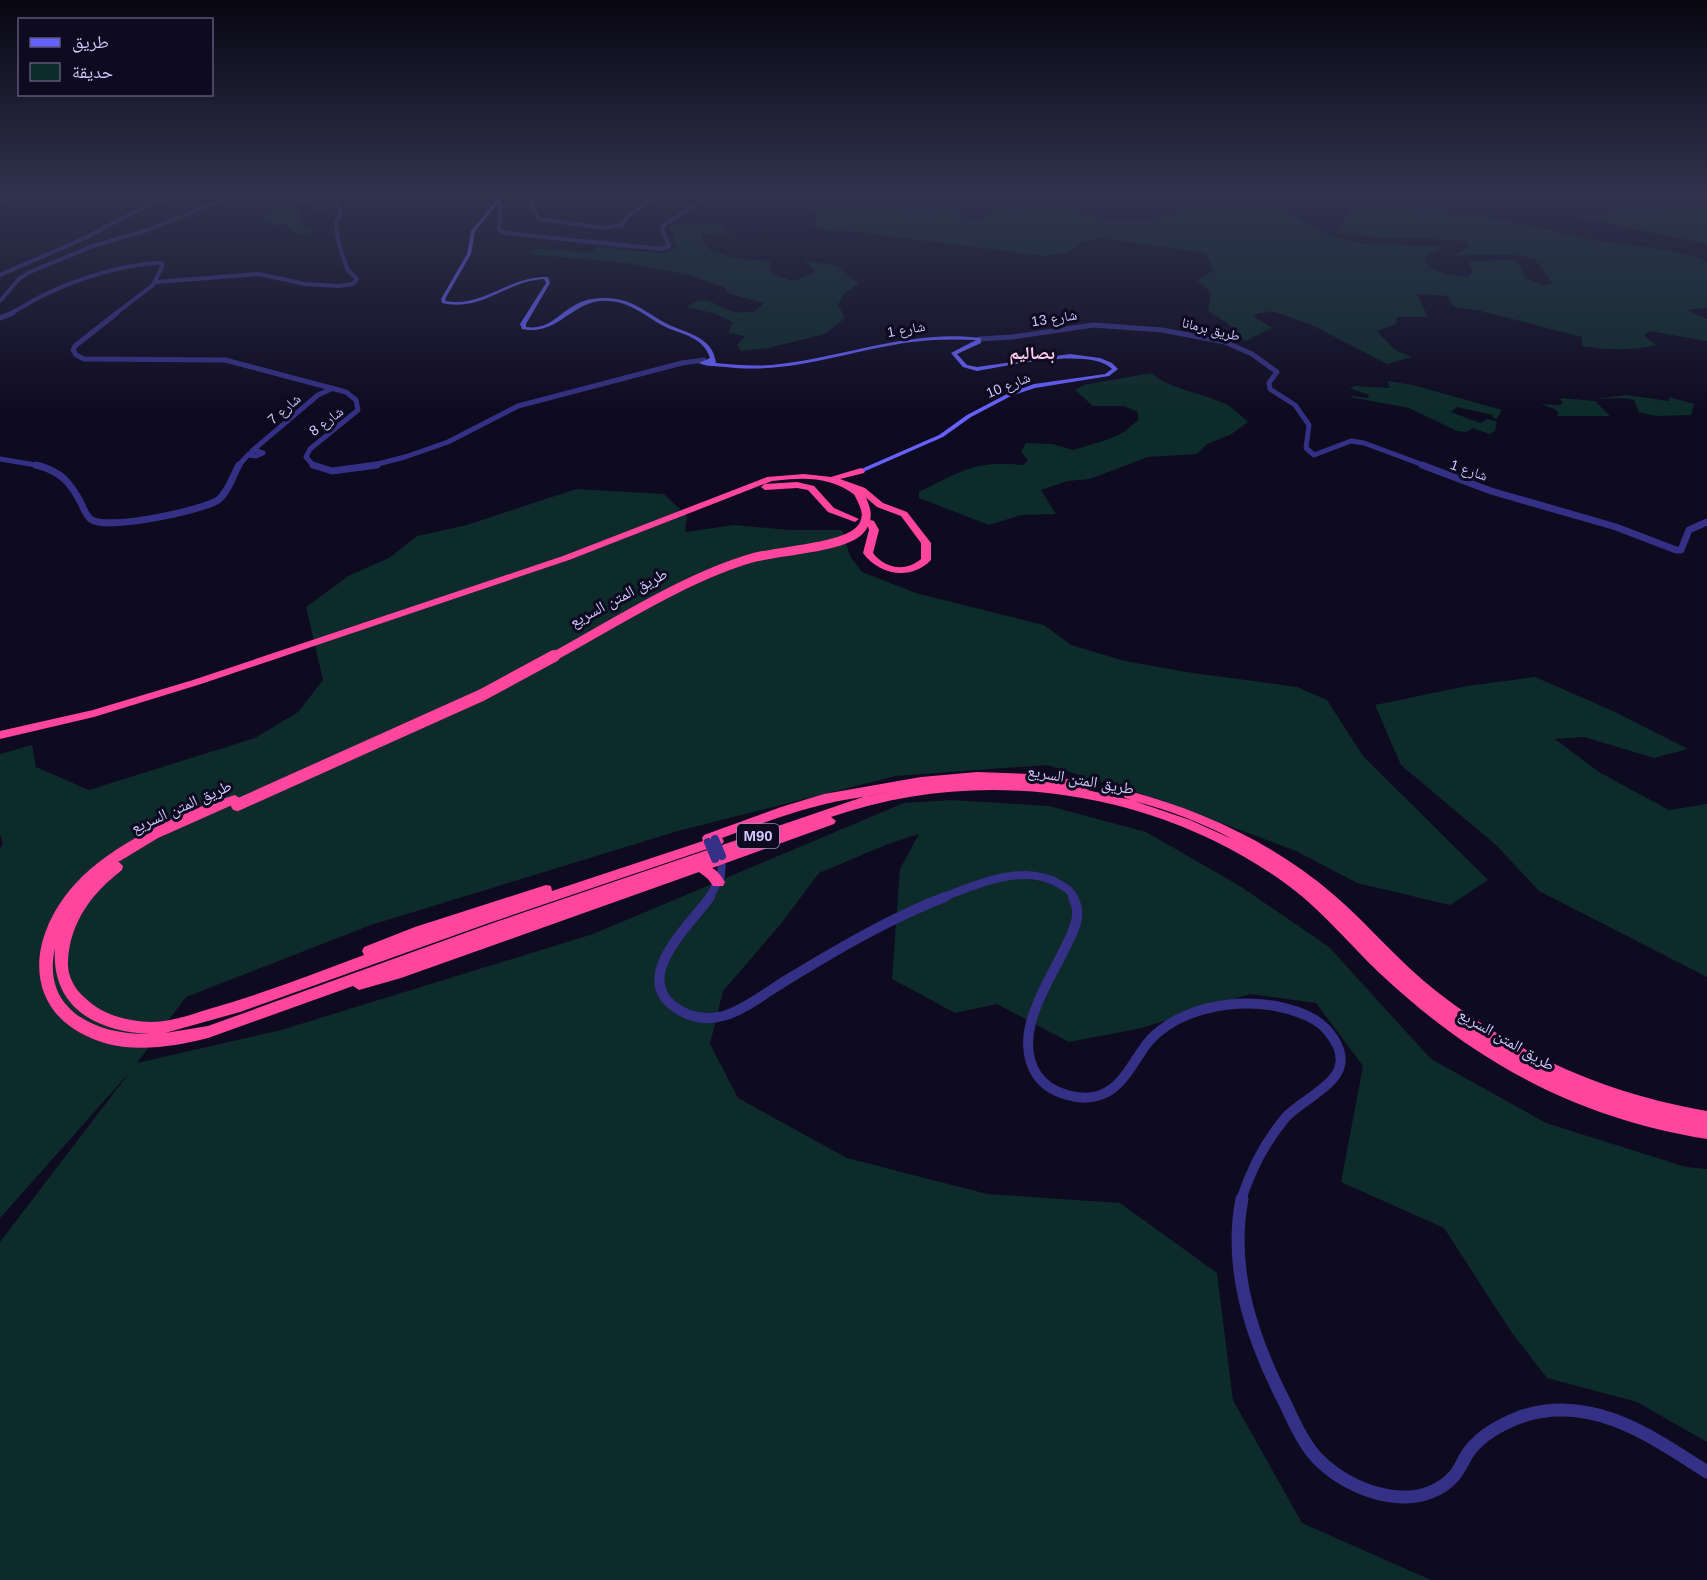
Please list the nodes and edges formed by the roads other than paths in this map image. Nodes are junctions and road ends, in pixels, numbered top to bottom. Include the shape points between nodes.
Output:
1 (16, 267) edge
2 (43, 267) edge
3 (135, 267) edge
4 (161, 267) edge
5 (345, 267) edge
6 (462, 267) edge
7 (0, 275) edge
8 (156, 282) junction
9 (0, 301) edge
10 (0, 318) edge
11 (1132, 327) joint
12 (979, 339) junction
13 (708, 361) junction
14 (1277, 372) joint
15 (323, 385) junction
16 (333, 388) junction
17 (318, 395) junction
18 (265, 440) junction
19 (251, 454) junction
20 (0, 459) edge
21 (862, 471) junction
22 (824, 478) junction
23 (761, 488) junction
24 (856, 492) junction
25 (855, 519) dead end
26 (1707, 522) edge
27 (871, 523) dead end
28 (0, 735) edge
29 (0, 743) edge
30 (864, 793) junction
31 (891, 795) junction
32 (236, 802) junction
33 (710, 839) junction
34 (720, 860) junction
35 (700, 867) junction
36 (718, 882) junction
37 (344, 968) junction
38 (317, 993) junction
39 (1707, 1118) edge
40 (1707, 1131) edge
41 (1707, 1472) edge

1 - 7 street
2 - 9 street via 20,279
3 - 10 street via 57,289
4 - 8 street
5 - 8 street via 357,279 350,285 302,283 259,274
6 - 13 main road via 444,303 464,303 543,278 548,283 523,324 525,328 544,329 580,305 614,300 630,304 664,325 695,337 708,348
8 - 15 street, شارع 8 via 79,342 74,350 76,355 118,360 225,360
11 - 12 street, شارع 13 via 1093,325
11 - 14 street, طريق برمانا via 1224,342 1252,354
12 - 13 main road, شارع 1 via 920,338 763,368
12 - 21 main road, شارع 10 via 954,353 965,366 981,369 1070,356 1098,359 1115,369 1107,375 1034,386 1009,395 941,436
13 - 16 street, شارع 8 via 668,367 518,406 447,442 364,469 341,471 320,469 306,457 315,443 345,424 358,410 352,396
14 - 26 street, شارع 1 via 1270,388 1298,409 1309,425 1306,448 1314,455 1351,441 1364,443 1491,490 1616,527 1676,550 1681,550 1689,530
15 - 16 street, شارع 8
15 - 17 street
16 - 17 street
17 - 18 street, شارع 7
18 - 19 street, شارع 7
18 - 19 street, شارع 7 via 261,454
19 - 20 street via 231,476 223,497 211,504 177,514 106,522 88,516 63,476
21 - 22 highway via 842,478
21 - 24 highway via 856,481
22 - 24 highway
22 - 28 highway via 792,476 756,483 566,558 197,682 94,713
23 - 24 highway via 812,481
23 - 25 highway via 811,488 831,510
23 - 29 highway via 572,562 191,691
24 - 27 highway via 908,518 926,543 926,560 901,571 876,561 868,553 874,530
24 - 32 highway, طريق المتن السريع / M90, bridge via 867,516 859,531 848,537 753,558 706,574 482,695
30 - 33 highway via 814,800
30 - 37 highway, طريق المتن السريع / M90
30 - 39 highway, طريق المتن السريع / M90 via 911,782 994,776 1072,782 1149,800 1238,836 1310,883 1432,995 1497,1041 1567,1078 1620,1100
31 - 34 highway
31 - 38 highway, طريق المتن السريع / M90 via 728,846
31 - 40 highway, طريق المتن السريع / M90 via 948,786 1023,785 1104,797 1184,822 1286,877 1441,1019 1508,1060 1609,1109
32 - 37 highway, طريق المتن السريع / M90 via 147,845 105,875 66,929 59,967 65,984 77,1002 97,1017 150,1028 226,1011
32 - 38 highway, طريق المتن السريع / M90 via 134,844 97,870 60,916 48,943 45,974 49,992 82,1028 108,1037 140,1041 172,1040 208,1032
33 - 34 street, bridge
33 - 37 highway via 420,931 372,950
34 - 35 highway
34 - 36 street
35 - 36 highway
35 - 38 highway via 392,975
36 - 41 street via 673,942 662,967 660,985 665,999 692,1016 730,1014 837,949 896,919 974,886 1028,873 1063,884 1079,908 1076,925 1040,994 1027,1034 1028,1055 1036,1072 1055,1090 1076,1096 1104,1094 1159,1032 1218,1007 1274,1005 1319,1022 1339,1049 1341,1060 1335,1079 1289,1114 1250,1170 1238,1230 1238,1261 1254,1333 1286,1406 1318,1459 1356,1486 1386,1497 1426,1493 1451,1479 1474,1446 1497,1427 1538,1411 1563,1409 1597,1413 1640,1431

